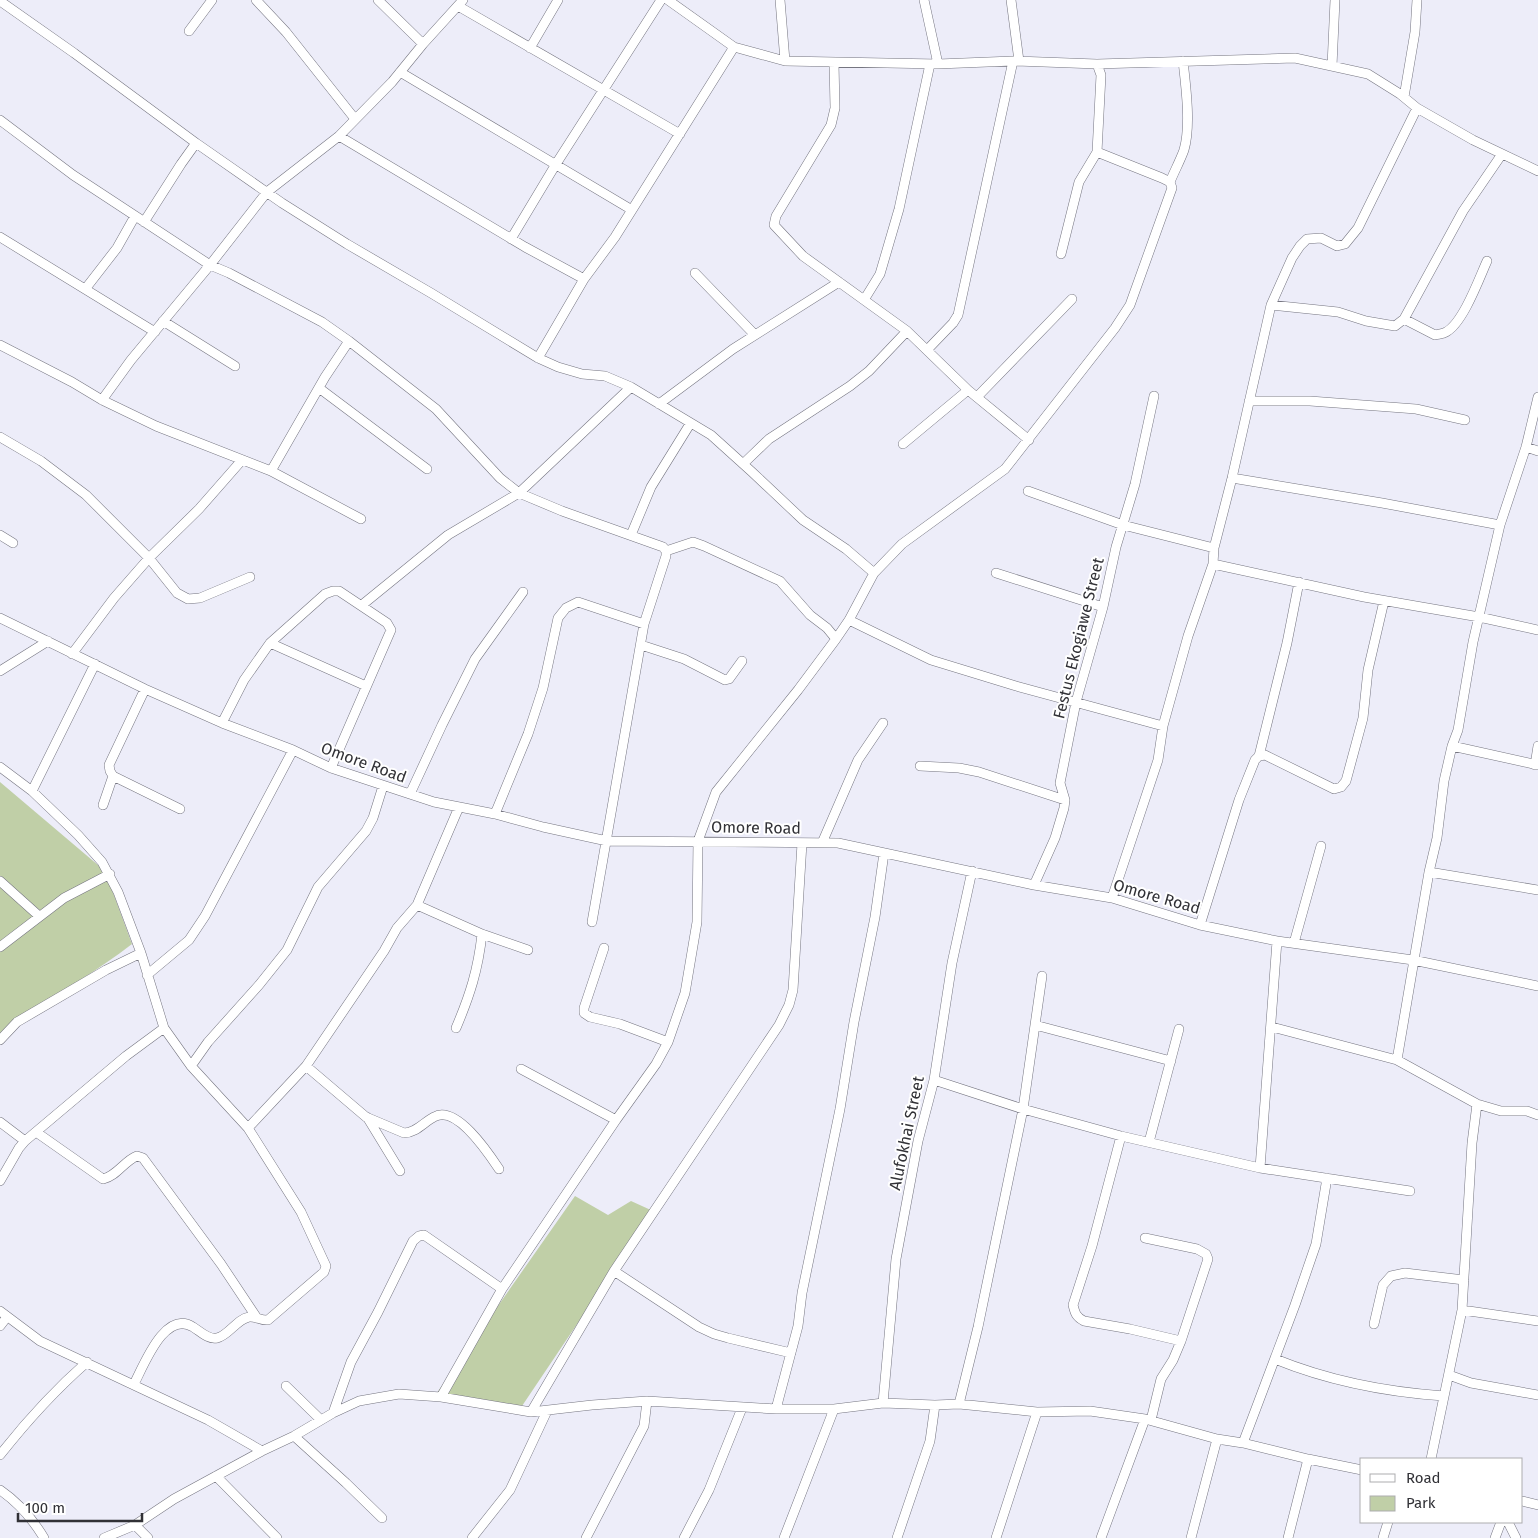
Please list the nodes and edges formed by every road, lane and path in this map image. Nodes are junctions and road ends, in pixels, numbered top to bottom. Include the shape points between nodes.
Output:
1 (212, 0) edge
2 (256, 0) edge
3 (378, 0) edge
4 (558, 0) edge
5 (661, 0) edge
6 (668, 0) edge
7 (780, 0) edge
8 (924, 0) edge
9 (1011, 0) edge
10 (1335, 0) edge
11 (1417, 0) edge
12 (0, 1) edge
13 (460, 3) edge
14 (189, 31) dead end
15 (423, 44) junction
16 (734, 47) junction
17 (530, 48) junction
18 (785, 61) junction
19 (1016, 61) junction
20 (1183, 62) junction
21 (834, 63) junction
22 (934, 64) junction
23 (1097, 64) junction
24 (1332, 66) junction
25 (400, 72) junction
26 (603, 90) junction
27 (1404, 97) junction
28 (1417, 108) junction
29 (355, 118) junction
30 (0, 120) edge
31 (680, 134) junction
32 (339, 136) junction
33 (196, 143) junction
34 (1097, 152) junction
35 (1502, 154) junction
36 (556, 164) junction
37 (1538, 171) edge
38 (1170, 182) junction
39 (267, 192) junction
40 (632, 210) junction
41 (135, 216) junction
42 (144, 222) junction
43 (0, 237) edge
44 (511, 239) junction
45 (1061, 254) dead end
46 (1487, 261) dead end
47 (210, 265) junction
48 (695, 273) dead end
49 (584, 279) junction
50 (839, 282) junction
51 (86, 288) junction
52 (1072, 299) dead end
53 (864, 300) junction
54 (1271, 305) junction
55 (1404, 319) junction
56 (164, 321) junction
57 (907, 331) junction
58 (154, 332) junction
59 (755, 335) junction
60 (349, 341) junction
61 (0, 346) edge
62 (928, 350) junction
63 (538, 358) junction
64 (235, 366) dead end
65 (318, 388) junction
66 (631, 388) junction
67 (968, 390) junction
68 (1154, 396) dead end
69 (977, 397) junction
70 (1538, 398) edge
71 (102, 400) junction
72 (1249, 400) junction
73 (660, 404) junction
74 (1465, 420) dead end
75 (690, 424) junction
76 (0, 437) edge
77 (1029, 440) junction
78 (903, 444) dead end
79 (1526, 447) junction
80 (1538, 451) edge
81 (242, 460) junction
82 (743, 464) junction
83 (427, 469) dead end
84 (271, 472) junction
85 (1232, 478) junction
86 (1028, 491) dead end
87 (519, 493) junction
88 (361, 518) dead end
89 (1123, 525) junction
90 (1500, 525) junction
91 (0, 535) edge
92 (631, 535) junction
93 (13, 543) dead end
94 (1214, 548) junction
95 (666, 551) junction
96 (149, 558) junction
97 (1213, 564) junction
98 (874, 573) junction
99 (996, 573) dead end
100 (250, 577) dead end
101 (1299, 582) junction
102 (523, 592) dead end
103 (1384, 601) junction
104 (362, 606) junction
105 (1103, 607) junction
106 (1479, 617) junction
107 (0, 618) edge
108 (849, 620) junction
109 (644, 624) junction
110 (1538, 630) edge
111 (836, 638) junction
112 (48, 641) junction
113 (270, 643) junction
114 (641, 645) junction
115 (72, 654) junction
116 (742, 661) dead end
117 (95, 664) junction
118 (0, 670) edge
119 (366, 686) junction
120 (145, 689) junction
121 (1076, 702) junction
122 (222, 723) junction
123 (883, 723) dead end
124 (1163, 726) junction
125 (1452, 746) junction
126 (1538, 746) edge
127 (293, 750) junction
128 (1259, 756) junction
129 (1536, 765) edge
130 (920, 766) dead end
131 (0, 767) edge
132 (331, 768) junction
133 (113, 776) junction
134 (383, 786) junction
135 (32, 791) junction
136 (410, 794) junction
137 (1065, 800) junction
138 (103, 805) dead end
139 (458, 808) junction
140 (180, 809) dead end
141 (496, 814) junction
142 (607, 841) junction
143 (698, 841) junction
144 (802, 843) junction
145 (822, 843) junction
146 (1321, 846) dead end
147 (884, 853) junction
148 (972, 871) junction
149 (1429, 872) junction
150 (110, 874) junction
151 (0, 881) edge
152 (1034, 885) junction
153 (1538, 890) edge
154 (1112, 898) junction
155 (417, 905) junction
156 (39, 916) junction
157 (592, 922) dead end
158 (1200, 925) junction
159 (482, 934) junction
160 (1277, 941) junction
161 (1294, 943) junction
162 (0, 947) edge
163 (604, 948) dead end
164 (528, 950) dead end
165 (141, 953) junction
166 (1413, 960) junction
167 (147, 976) junction
168 (1042, 976) dead end
169 (1538, 986) edge
170 (1035, 1025) junction
171 (1272, 1027) junction
172 (164, 1028) junction
173 (456, 1028) dead end
174 (1179, 1029) dead end
175 (0, 1040) edge
176 (668, 1042) junction
177 (1397, 1060) junction
178 (1170, 1061) junction
179 (191, 1066) junction
180 (306, 1066) junction
181 (522, 1069) dead end
182 (934, 1080) junction
183 (1477, 1104) junction
184 (1023, 1109) junction
185 (1538, 1115) edge
186 (366, 1117) junction
187 (616, 1120) junction
188 (0, 1122) edge
189 (248, 1128) junction
190 (36, 1132) junction
191 (1121, 1136) junction
192 (25, 1141) junction
193 (1149, 1142) junction
194 (1260, 1168) junction
195 (500, 1169) dead end
196 (400, 1171) dead end
197 (1327, 1178) junction
198 (0, 1181) edge
199 (1410, 1191) dead end
200 (1145, 1238) dead end
201 (614, 1271) junction
202 (1464, 1280) junction
203 (502, 1289) junction
204 (1462, 1310) junction
205 (0, 1311) edge
206 (8, 1317) junction
207 (257, 1318) junction
208 (1538, 1321) edge
209 (1374, 1324) dead end
210 (0, 1326) edge
211 (1181, 1341) junction
212 (791, 1353) junction
213 (1275, 1359) junction
214 (87, 1362) junction
215 (1449, 1375) junction
216 (134, 1384) junction
217 (286, 1386) dead end
218 (1538, 1395) edge
219 (1444, 1396) junction
220 (441, 1397) junction
221 (647, 1401) junction
222 (883, 1403) junction
223 (958, 1404) junction
224 (935, 1405) junction
225 (742, 1408) junction
226 (776, 1410) junction
227 (834, 1410) junction
228 (548, 1411) junction
229 (531, 1412) junction
230 (1037, 1412) junction
231 (333, 1414) junction
232 (321, 1420) junction
233 (1148, 1420) junction
234 (294, 1436) junction
235 (1217, 1439) junction
236 (1243, 1442) junction
237 (262, 1451) junction
238 (0, 1455) edge
239 (1431, 1458) edge
240 (1308, 1459) junction
241 (1360, 1470) edge
242 (216, 1476) junction
243 (0, 1490) edge
244 (1523, 1501) edge
245 (1538, 1505) edge
246 (382, 1518) dead end
247 (1388, 1523) edge
248 (1501, 1523) edge
249 (1508, 1523) edge
250 (135, 1525) junction
251 (44, 1538) edge
252 (104, 1538) edge
253 (148, 1538) edge
254 (278, 1538) edge
255 (472, 1538) edge
256 (586, 1538) edge
257 (684, 1538) edge
258 (784, 1538) edge
259 (897, 1538) edge
260 (996, 1538) edge
261 (1101, 1538) edge
262 (1191, 1538) edge
263 (1288, 1538) edge
264 (1383, 1538) edge
265 (1495, 1538) edge
266 (1516, 1538) edge

1 - 14 street
2 - 29 street
3 - 15 street
4 - 17 street
5 - 26 street
6 - 16 street
7 - 18 street
8 - 22 street
9 - 19 street
10 - 24 street
11 - 27 street
12 - 33 street
13 - 15 street
13 - 17 street
15 - 25 street
16 - 18 street
16 - 31 street
17 - 26 street
18 - 21 street
19 - 22 street
19 - 23 street
19 - 62 street via 958,315
20 - 23 street
20 - 24 street via 1295,58
20 - 38 street via 1186,132 1184,150
21 - 22 street
21 - 50 street via 835,108 831,125 776,216 774,225 803,256
22 - 53 street via 880,274
23 - 34 street via 1102,75
24 - 27 street via 1368,74
25 - 29 street
25 - 36 street
26 - 31 street
26 - 36 street
27 - 28 street
28 - 35 street
28 - 54 street via 1358,228 1345,244 1337,246 1321,238 1308,239 1300,246
29 - 32 street
30 - 41 street via 73,175
31 - 40 street
32 - 39 street
32 - 44 street
33 - 39 street
33 - 42 street
34 - 38 street
34 - 45 street via 1080,182
35 - 37 street
35 - 55 street via 1463,211
36 - 40 street
36 - 44 street
38 - 77 street via 1172,188 1130,305
39 - 47 street
39 - 63 street via 347,244
40 - 49 street
41 - 42 street
41 - 51 street via 117,248
42 - 47 street
43 - 51 street
44 - 49 street
46 - 55 street via 1470,299 1454,326 1446,332 1435,336
47 - 56 street
47 - 60 street via 322,322
48 - 59 street
49 - 63 street
50 - 53 street
50 - 59 street
51 - 58 street
52 - 69 street
53 - 57 street
54 - 55 street via 1338,312 1395,326
54 - 72 street
56 - 58 street
56 - 64 street
57 - 62 street
57 - 82 street via 869,371 769,439
58 - 71 street
59 - 73 street
60 - 65 street
60 - 87 street via 436,409 500,478
61 - 71 street
62 - 67 street
63 - 66 street via 558,368 605,376
65 - 83 street
65 - 84 street
66 - 73 street
66 - 87 street
67 - 69 street
67 - 78 street
68 - 89 street, Festus Ekogiawe Street
69 - 77 street
70 - 79 street
71 - 81 street via 156,426
72 - 74 street via 1416,408
72 - 85 street
73 - 75 street
75 - 82 street
75 - 92 street via 651,488
76 - 96 street via 41,461 86,495
77 - 98 street via 1005,469 902,544
79 - 80 street
79 - 90 street
81 - 84 street
81 - 96 street via 199,509
82 - 98 street via 803,520
84 - 88 street
85 - 90 street
85 - 94 street
86 - 89 street
87 - 92 street
87 - 104 street via 448,535
89 - 94 street
89 - 105 street, Festus Ekogiawe Street
90 - 106 street
91 - 93 street
92 - 95 street
94 - 97 street
95 - 109 street via 663,570
95 - 111 street via 693,542 780,581
96 - 100 street via 177,593 188,598 200,598
96 - 115 street
97 - 101 street
97 - 124 street via 1188,636
98 - 108 street
99 - 105 street
101 - 103 street
101 - 128 street
102 - 136 street via 475,659
103 - 106 street
103 - 128 street via 1368,670 1364,718 1346,781 1334,789 1265,755
104 - 113 street via 340,591 325,594
104 - 119 street via 391,630
105 - 121 street, Festus Ekogiawe Street
106 - 110 street
106 - 125 street via 1458,730
107 - 112 street, Omore Road
108 - 111 street
108 - 121 street via 931,660
109 - 114 street
109 - 141 street via 578,602 566,608 558,618 543,688
111 - 143 street via 716,792
112 - 115 street, Omore Road
112 - 118 street
113 - 119 street
113 - 122 street via 244,680
114 - 116 street via 684,659 725,680
114 - 142 street
115 - 117 street, Omore Road
117 - 120 street, Omore Road
117 - 135 street
119 - 132 street
120 - 122 street, Omore Road
120 - 133 street via 109,765
121 - 124 street
121 - 137 street, Festus Ekogiawe Street via 1060,783
122 - 127 street, Omore Road
123 - 145 street via 858,760
124 - 154 street via 1158,760
125 - 129 street
125 - 149 street
126 - 129 street
127 - 132 street, Omore Road
127 - 167 street via 190,940
128 - 158 street via 1239,800
130 - 137 street via 979,772
131 - 135 street
132 - 134 street, Omore Road
133 - 138 street
133 - 140 street
134 - 136 street, Omore Road
134 - 179 street via 366,831 318,887 287,950
135 - 150 street via 87,844
136 - 139 street, Omore Road
137 - 152 street, Festus Ekogiawe Street via 1055,838
139 - 141 street, Omore Road
139 - 155 street
141 - 142 street, Omore Road
142 - 143 street, Omore Road
142 - 157 street
143 - 144 street, Omore Road
143 - 176 street via 697,922 685,993
144 - 145 street, Omore Road
144 - 201 street via 793,990 789,1005 779,1025
145 - 147 street, Omore Road via 838,843
146 - 161 street
147 - 148 street, Omore Road
147 - 212 street via 840,1109
148 - 152 street, Omore Road
148 - 182 street, Alufokhai Street via 952,963
149 - 153 street
149 - 166 street
150 - 156 street via 64,898
150 - 165 street
151 - 156 street
152 - 154 street, Omore Road
154 - 158 street, Omore Road
155 - 159 street
155 - 180 street via 397,928
156 - 162 street
158 - 160 street, Omore Road
159 - 164 street
159 - 173 street via 470,994
160 - 161 street, Omore Road
160 - 171 street
161 - 166 street, Omore Road
163 - 176 street via 584,1013
165 - 167 street
165 - 175 street via 17,1022
166 - 169 street, Omore Road
166 - 177 street
167 - 172 street
168 - 170 street
170 - 178 street
170 - 184 street
171 - 177 street
171 - 194 street
172 - 179 street
172 - 190 street
174 - 178 street
176 - 187 street
177 - 183 street
178 - 193 street
179 - 189 street
180 - 186 street
180 - 189 street
181 - 187 street
182 - 184 street
182 - 222 street, Alufokhai Street via 918,1141 896,1259
183 - 185 street via 1501,1111 1526,1111
183 - 202 street
184 - 191 street
184 - 223 street via 978,1327
186 - 195 street via 410,1133 436,1115 446,1115 458,1121 478,1140
186 - 196 street
187 - 203 street
188 - 192 street
189 - 207 street via 302,1212 326,1266 324,1272 268,1320
190 - 192 street
190 - 207 street via 103,1179 109,1178 132,1158 144,1158
191 - 193 street
191 - 211 street via 1073,1305 1074,1313 1084,1321
192 - 198 street
193 - 194 street
194 - 197 street
197 - 199 street
197 - 213 street via 1316,1244
200 - 211 street via 1198,1248 1208,1259
201 - 212 street via 714,1334
201 - 229 street
202 - 204 street
202 - 209 street via 1405,1273 1391,1276 1383,1285
203 - 220 street
203 - 231 street via 424,1235 419,1236 413,1241 351,1362
204 - 208 street
204 - 215 street
205 - 206 street
206 - 210 street
206 - 214 street via 40,1341
207 - 216 street via 248,1317 218,1338 210,1338 191,1325 180,1323 171,1326 162,1332
211 - 233 street via 1161,1379
212 - 226 street
213 - 219 street via 1348,1382 1402,1393
213 - 236 street
214 - 216 street
214 - 238 street via 67,1379
215 - 218 street via 1471,1383
215 - 219 street
216 - 237 street
217 - 232 street
219 - 239 street
220 - 229 street
220 - 231 street via 399,1394 359,1401
221 - 225 street
221 - 228 street via 592,1404
221 - 256 street via 644,1426
222 - 224 street
222 - 227 street
223 - 224 street
223 - 230 street
224 - 259 street via 930,1441
225 - 226 street
225 - 257 street via 709,1490
226 - 227 street
227 - 258 street
228 - 229 street
228 - 255 street via 510,1490
230 - 233 street via 1090,1411
230 - 260 street
231 - 232 street
232 - 234 street
233 - 235 street
233 - 261 street
234 - 237 street
234 - 246 street
235 - 236 street
235 - 262 street
236 - 240 street
237 - 242 street
240 - 241 street
240 - 263 street
242 - 250 street
242 - 254 street
243 - 251 street via 20,1505
244 - 245 street
247 - 264 street
248 - 265 street
249 - 266 street
250 - 252 street
250 - 253 street

